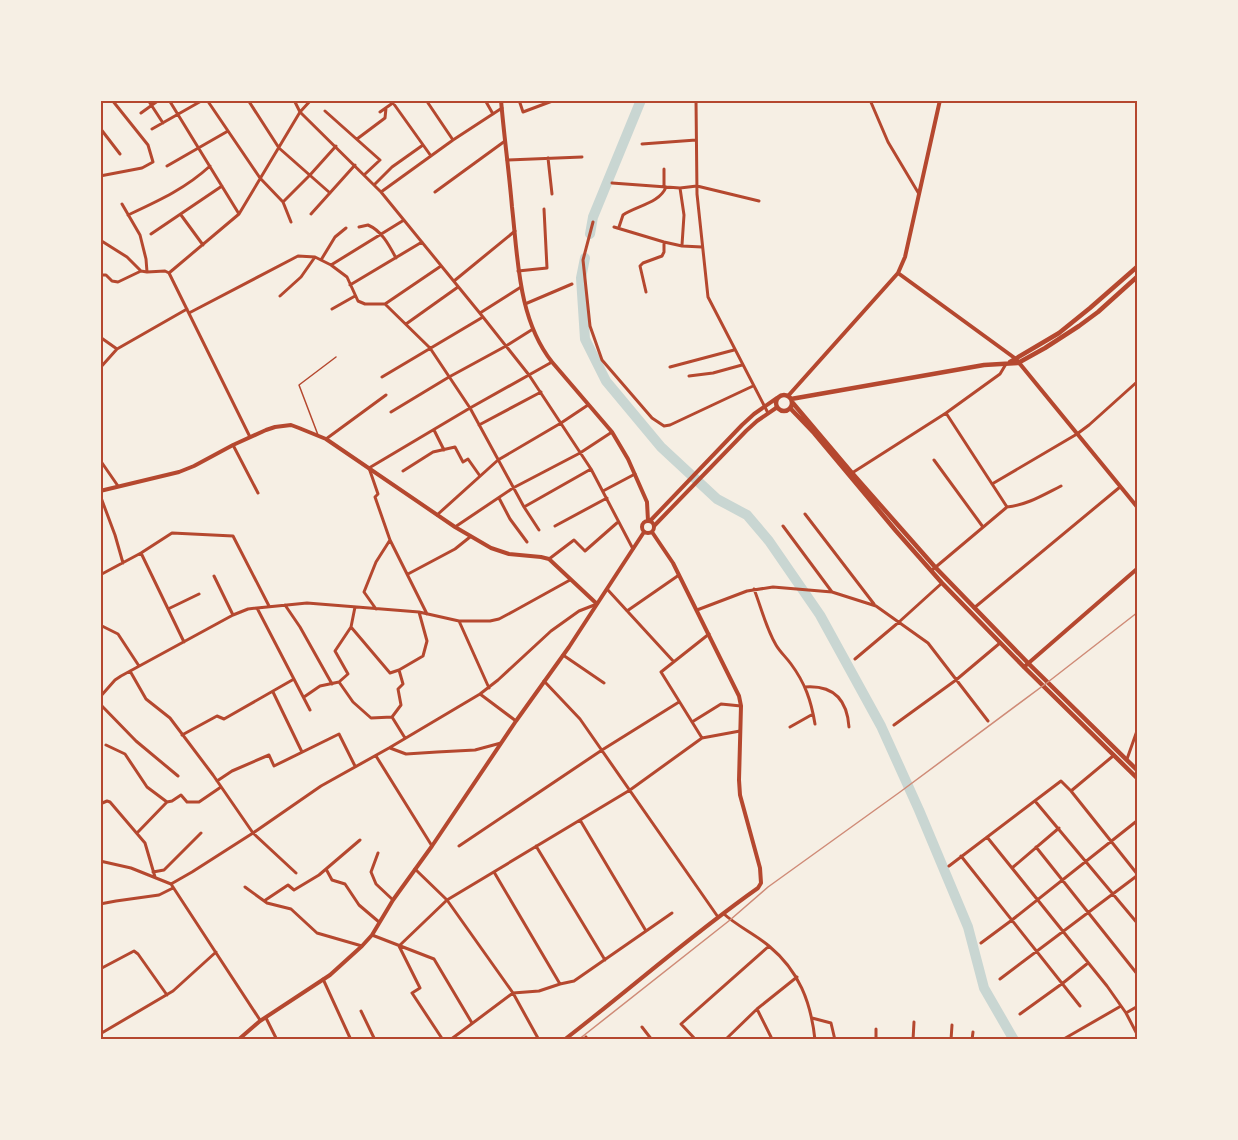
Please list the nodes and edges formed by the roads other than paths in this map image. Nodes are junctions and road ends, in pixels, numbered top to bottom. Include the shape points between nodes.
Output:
1 (112, 100) edge
2 (148, 100) edge
3 (159, 100) edge
4 (169, 100) edge
5 (205, 100) edge
6 (248, 100) edge
7 (294, 100) edge
8 (311, 100) edge
9 (426, 100) edge
10 (485, 100) edge
11 (501, 100) edge
12 (519, 100) edge
13 (555, 100) edge
14 (696, 100) edge
15 (870, 100) edge
16 (940, 100) edge
17 (394, 101) edge
18 (151, 105) junction
19 (386, 108) junction
20 (502, 108) junction
21 (325, 111) dead end
22 (300, 112) junction
23 (380, 112) dead end
24 (141, 113) dead end
25 (179, 114) junction
26 (493, 114) junction
27 (163, 123) junction
28 (100, 128) edge
29 (152, 129) dead end
30 (228, 131) junction
31 (357, 139) junction
32 (453, 140) junction
33 (696, 140) junction
34 (505, 141) junction
35 (642, 144) dead end
36 (423, 145) junction
37 (336, 146) junction
38 (199, 148) junction
39 (279, 148) junction
40 (120, 154) dead end
41 (431, 156) junction
42 (582, 157) dead end
43 (548, 158) junction
44 (507, 160) junction
45 (355, 165) junction
46 (167, 166) dead end
47 (210, 166) junction
48 (664, 169) dead end
49 (310, 175) junction
50 (364, 175) junction
51 (100, 176) edge
52 (261, 178) junction
53 (612, 183) dead end
54 (374, 184) junction
55 (222, 186) junction
56 (697, 186) junction
57 (665, 187) junction
58 (680, 188) junction
59 (381, 192) junction
60 (435, 192) dead end
61 (330, 193) junction
62 (552, 194) dead end
63 (919, 195) junction
64 (759, 201) dead end
65 (283, 202) junction
66 (122, 204) dead end
67 (544, 209) dead end
68 (181, 214) junction
69 (239, 214) junction
70 (311, 214) dead end
71 (128, 215) junction
72 (404, 220) junction
73 (291, 222) dead end
74 (593, 222) dead end
75 (359, 227) dead end
76 (346, 228) dead end
77 (515, 231) junction
78 (151, 234) dead end
79 (381, 234) junction
80 (100, 240) edge
81 (422, 242) junction
82 (664, 242) junction
83 (203, 245) junction
84 (682, 246) junction
85 (702, 247) junction
86 (315, 256) junction
87 (396, 258) junction
88 (321, 260) junction
89 (331, 265) junction
90 (442, 266) junction
91 (1137, 266) edge
92 (141, 271) junction
93 (518, 271) junction
94 (147, 272) junction
95 (169, 273) junction
96 (898, 273) junction
97 (100, 275) edge
98 (1137, 276) edge
99 (454, 281) junction
100 (572, 284) dead end
101 (350, 285) junction
102 (459, 287) junction
103 (521, 287) junction
104 (646, 292) dead end
105 (280, 296) dead end
106 (355, 296) junction
107 (385, 304) junction
108 (525, 304) junction
109 (187, 309) junction
110 (332, 309) dead end
111 (189, 313) junction
112 (482, 315) junction
113 (406, 324) junction
114 (533, 329) junction
115 (100, 337) edge
116 (506, 346) junction
117 (430, 348) junction
118 (117, 349) junction
119 (734, 350) junction
120 (336, 357) dead end
121 (1017, 361) junction
122 (552, 363) junction
123 (1007, 364) junction
124 (742, 365) junction
125 (670, 367) dead end
126 (100, 368) edge
127 (529, 375) junction
128 (689, 376) dead end
129 (382, 377) dead end
130 (449, 377) junction
131 (1137, 381) edge
132 (753, 386) junction
133 (541, 392) junction
134 (386, 395) dead end
135 (777, 398) junction
136 (790, 399) junction
137 (588, 405) junction
138 (764, 406) junction
139 (470, 408) junction
140 (777, 408) junction
141 (790, 408) junction
142 (391, 412) dead end
143 (768, 413) junction
144 (946, 413) junction
145 (561, 423) junction
146 (478, 425) junction
147 (434, 429) junction
148 (612, 432) junction
149 (1077, 434) junction
150 (318, 436) junction
151 (250, 437) junction
152 (326, 439) junction
153 (233, 445) junction
154 (444, 450) junction
155 (580, 453) junction
156 (100, 460) edge
157 (498, 460) junction
158 (934, 460) dead end
159 (369, 468) junction
160 (591, 469) junction
161 (403, 471) dead end
162 (635, 474) junction
163 (850, 474) junction
164 (480, 476) junction
165 (992, 484) junction
166 (118, 486) junction
167 (1061, 486) dead end
168 (1120, 487) junction
169 (513, 488) junction
170 (603, 490) junction
171 (100, 493) edge
172 (258, 493) dead end
173 (499, 498) junction
174 (607, 498) junction
175 (524, 507) junction
176 (1007, 507) junction
177 (1137, 508) edge
178 (805, 514) dead end
179 (437, 515) junction
180 (649, 521) junction
181 (619, 522) junction
182 (555, 526) dead end
183 (654, 526) junction
184 (783, 526) dead end
185 (455, 527) junction
186 (983, 527) junction
187 (539, 530) dead end
188 (644, 531) junction
189 (652, 532) junction
190 (470, 537) junction
191 (390, 540) junction
192 (527, 542) dead end
193 (633, 549) junction
194 (141, 553) junction
195 (549, 560) junction
196 (123, 563) junction
197 (1137, 568) edge
198 (933, 569) junction
199 (408, 574) junction
200 (100, 575) edge
201 (679, 575) junction
202 (213, 576) dead end
203 (570, 580) junction
204 (942, 583) junction
205 (754, 589) junction
206 (607, 590) junction
207 (832, 592) junction
208 (199, 594) dead end
209 (597, 604) junction
210 (285, 605) junction
211 (269, 606) junction
212 (876, 606) junction
213 (355, 607) junction
214 (257, 608) junction
215 (974, 608) junction
216 (168, 609) junction
217 (376, 609) junction
218 (697, 610) junction
219 (627, 611) junction
220 (419, 612) junction
221 (428, 614) junction
222 (233, 615) junction
223 (459, 621) junction
224 (899, 622) junction
225 (100, 625) edge
226 (351, 627) junction
227 (709, 634) junction
228 (184, 642) junction
229 (1000, 643) junction
230 (563, 655) junction
231 (855, 659) dead end
232 (674, 662) junction
233 (1026, 665) junction
234 (139, 666) junction
235 (399, 670) junction
236 (130, 671) junction
237 (294, 679) junction
238 (956, 680) junction
239 (544, 681) junction
240 (339, 682) junction
241 (604, 683) dead end
242 (332, 684) junction
243 (805, 687) junction
244 (489, 688) junction
245 (273, 692) junction
246 (480, 694) junction
247 (100, 697) edge
248 (304, 698) junction
249 (679, 702) junction
250 (100, 704) edge
251 (741, 706) junction
252 (310, 710) dead end
253 (813, 714) junction
254 (392, 717) junction
255 (516, 720) junction
256 (988, 721) dead end
257 (692, 722) junction
258 (815, 724) dead end
259 (894, 725) dead end
260 (790, 727) dead end
261 (849, 727) dead end
262 (1137, 728) edge
263 (740, 731) junction
264 (182, 735) junction
265 (405, 738) junction
266 (702, 738) junction
267 (503, 742) junction
268 (106, 745) dead end
269 (389, 748) junction
270 (602, 750) junction
271 (302, 752) junction
272 (376, 756) junction
273 (1113, 756) junction
274 (1126, 761) junction
275 (355, 766) junction
276 (1137, 771) edge
277 (178, 776) dead end
278 (1137, 779) edge
279 (217, 781) junction
280 (221, 788) junction
281 (630, 789) junction
282 (1071, 791) junction
283 (1035, 801) junction
284 (167, 802) junction
285 (100, 804) edge
286 (580, 820) junction
287 (1137, 820) edge
288 (1133, 823) junction
289 (1137, 827) edge
290 (1059, 828) junction
291 (137, 833) junction
292 (201, 833) dead end
293 (254, 833) junction
294 (987, 837) junction
295 (360, 840) dead end
296 (1111, 841) junction
297 (432, 846) junction
298 (459, 846) dead end
299 (536, 846) junction
300 (1036, 847) junction
301 (378, 854) dead end
302 (962, 856) junction
303 (100, 861) edge
304 (1086, 861) junction
305 (949, 866) dead end
306 (1012, 868) junction
307 (326, 869) junction
308 (415, 869) junction
309 (153, 872) junction
310 (494, 872) junction
311 (296, 873) dead end
312 (1137, 875) edge
313 (155, 878) junction
314 (1062, 880) junction
315 (171, 884) junction
316 (245, 887) dead end
317 (173, 888) junction
318 (1113, 894) junction
319 (393, 900) junction
320 (447, 900) junction
321 (1038, 900) junction
322 (264, 901) junction
323 (100, 904) edge
324 (1088, 912) junction
325 (672, 913) dead end
326 (723, 913) junction
327 (718, 917) junction
328 (1012, 920) junction
329 (379, 922) junction
330 (1137, 924) edge
331 (646, 931) junction
332 (1063, 931) junction
333 (372, 935) junction
334 (981, 943) dead end
335 (362, 946) junction
336 (399, 946) junction
337 (769, 946) junction
338 (1036, 951) junction
339 (216, 952) junction
340 (605, 960) junction
341 (1088, 963) junction
342 (100, 969) edge
343 (1137, 975) edge
344 (797, 977) junction
345 (323, 979) junction
346 (1000, 979) dead end
347 (1062, 983) junction
348 (560, 984) junction
349 (513, 993) junction
350 (167, 995) junction
351 (1080, 1006) dead end
352 (1121, 1006) junction
353 (1137, 1006) edge
354 (757, 1009) junction
355 (361, 1011) dead end
356 (1126, 1013) junction
357 (1020, 1014) dead end
358 (266, 1018) junction
359 (812, 1018) junction
360 (260, 1021) junction
361 (914, 1022) dead end
362 (472, 1023) junction
363 (952, 1025) dead end
364 (642, 1028) dead end
365 (876, 1029) dead end
366 (973, 1032) dead end
367 (100, 1034) edge
368 (1137, 1036) edge
369 (726, 1039) edge
370 (238, 1040) edge
371 (277, 1040) edge
372 (351, 1040) edge
373 (375, 1040) edge
374 (442, 1040) edge
375 (450, 1040) edge
376 (539, 1040) edge
377 (564, 1040) edge
378 (652, 1040) edge
379 (696, 1040) edge
380 (771, 1040) edge
381 (815, 1040) edge
382 (836, 1040) edge
383 (876, 1040) edge
384 (913, 1040) edge
385 (951, 1040) edge
386 (972, 1040) edge
387 (1062, 1040) edge
388 (1132, 1040) edge

1 - 51 street via 148,145 153,162
2 - 18 street
3 - 18 street
4 - 25 street
5 - 25 street
5 - 30 street
6 - 39 street
7 - 22 street
8 - 22 street
9 - 32 street
10 - 26 street
11 - 20 street
12 - 13 street via 523,112
14 - 33 street
15 - 63 street via 888,142
16 - 63 street
17 - 19 street
17 - 36 street
18 - 24 street
18 - 27 street
19 - 23 street
19 - 31 street via 385,118
20 - 26 street
20 - 34 street
21 - 31 street
22 - 37 street
22 - 39 street
25 - 27 street
25 - 38 street
26 - 32 street
27 - 29 street
28 - 40 street
30 - 38 street
30 - 52 street
31 - 50 street via 380,160
32 - 41 street
33 - 35 street
33 - 56 street
34 - 44 street
34 - 60 street
36 - 41 street
36 - 54 street
37 - 45 street
37 - 49 street
38 - 46 street
38 - 47 street
39 - 49 street
39 - 52 street
41 - 59 street
42 - 43 street
43 - 44 street
43 - 62 street
44 - 77 street
45 - 50 street
45 - 61 street
47 - 55 street
47 - 71 street via 194,181
48 - 57 street
49 - 61 street
49 - 65 street
50 - 54 street
52 - 65 street
52 - 69 street
53 - 57 street
54 - 59 street
55 - 68 street
55 - 69 street
56 - 58 street
56 - 64 street
56 - 85 street
57 - 58 street
57 - 82 street via 658,197 623,215 617,227
58 - 84 street via 684,215
59 - 72 street
61 - 70 street
63 - 96 street
65 - 73 street
66 - 71 street
67 - 93 street via 548,268
68 - 78 street
68 - 83 street
69 - 83 street
71 - 94 street via 140,236
72 - 79 street
72 - 81 street
74 - 132 street via 583,260 590,326 602,360 646,413 661,425 670,425
75 - 79 street via 372,226
76 - 88 street via 334,237
77 - 93 street
77 - 99 street
79 - 87 street
79 - 89 street
80 - 92 street
81 - 87 street
81 - 90 street
82 - 84 street
82 - 104 street via 662,256 640,266
83 - 95 street
84 - 85 street
85 - 119 street via 708,297
86 - 88 street
86 - 105 street via 301,277
86 - 111 street via 298,256
87 - 101 street
88 - 89 street
89 - 101 street
90 - 99 street
90 - 107 street
91 - 121 main road via 1059,333
92 - 94 street
92 - 97 street via 115,282 105,274
93 - 103 street
94 - 95 street
95 - 109 street
96 - 121 street
96 - 136 street
98 - 121 main road via 1079,326
99 - 102 street
100 - 108 street
101 - 106 street
102 - 112 street
102 - 113 street
103 - 108 street
103 - 112 street
106 - 107 street via 365,304
106 - 110 street
107 - 113 street
108 - 114 street
109 - 111 street
109 - 118 street
111 - 151 street
112 - 116 street
112 - 117 street
113 - 117 street
114 - 116 street
114 - 122 street
115 - 118 street
116 - 127 street
116 - 130 street
117 - 129 street
117 - 130 street
118 - 126 street
119 - 124 street
119 - 125 street
120 - 150 lane via 299,385
121 - 123 main road
121 - 149 street
122 - 127 street
122 - 137 street
123 - 136 main road
123 - 144 street via 1000,374
124 - 128 street
124 - 132 street
127 - 133 street
127 - 139 street
130 - 139 street
130 - 142 street
131 - 149 street
132 - 138 street
133 - 145 street
133 - 146 street
134 - 152 street
135 - 136 main road via 782,395
135 - 138 street
135 - 140 main road
136 - 141 main road
136 - 163 main road
137 - 145 street
137 - 148 street
138 - 143 street
138 - 180 street
139 - 146 street
139 - 147 street
140 - 141 main road
140 - 143 street
141 - 163 main road
143 - 183 street
144 - 163 street
144 - 165 street
145 - 155 street
145 - 157 street
146 - 157 street
147 - 154 street
147 - 159 street
148 - 155 street
148 - 162 street
149 - 165 street
149 - 168 street
150 - 151 street via 291,425
150 - 152 street
151 - 153 street
152 - 159 street
153 - 166 street via 179,472
153 - 172 street
154 - 161 street via 433,452
154 - 164 street via 455,447 463,462 468,459
155 - 160 street
155 - 169 street
156 - 166 street
157 - 164 street
157 - 169 street
158 - 186 street
159 - 179 street
159 - 191 street
160 - 170 street
160 - 175 street
162 - 170 street
162 - 180 street via 647,502
163 - 198 main road
164 - 179 street
165 - 176 street
166 - 171 street
167 - 176 street via 1029,502
168 - 177 street
168 - 215 street
169 - 173 street
169 - 175 street
170 - 174 street
171 - 196 street
173 - 185 street
173 - 192 street
174 - 181 street
174 - 182 street
175 - 187 street
176 - 186 street
178 - 212 street
179 - 185 street
180 - 183 street
180 - 188 street via 643,524
181 - 193 street
181 - 195 street via 585,551 574,540
183 - 189 street
184 - 207 street
185 - 190 street
186 - 198 street
188 - 189 street
188 - 193 street
189 - 201 street
190 - 195 street via 499,552
190 - 199 street
191 - 199 street
191 - 217 street via 364,592
193 - 206 street
194 - 196 street
194 - 211 street via 172,533 233,536
194 - 216 street
195 - 203 street
196 - 200 street
197 - 233 street
198 - 204 main road
198 - 215 main road
199 - 221 street
201 - 218 street
201 - 219 street
202 - 222 street
203 - 209 street
203 - 223 street via 499,619
204 - 224 street
204 - 229 main road
205 - 207 street
205 - 218 street
205 - 243 street via 773,640
206 - 209 street
206 - 219 street
207 - 212 street
208 - 216 street
209 - 230 street
209 - 244 street via 579,611 551,631
210 - 211 street
210 - 213 street
210 - 242 street
211 - 214 street
212 - 224 street
213 - 217 street
213 - 226 street
214 - 222 street
214 - 237 street
215 - 233 main road
216 - 228 street
217 - 220 street
218 - 227 street
219 - 232 street
220 - 221 street
220 - 235 street via 428,641 423,656
221 - 223 street
222 - 228 street
223 - 244 street
224 - 231 street
224 - 238 street via 928,643
225 - 234 street via 118,634
226 - 235 street via 390,673
226 - 240 street via 335,651 348,674
227 - 232 street
227 - 251 street
228 - 234 street
229 - 233 main road
229 - 238 street
230 - 239 street
230 - 241 street
232 - 249 street via 661,672
233 - 273 main road
233 - 274 main road
234 - 236 street
235 - 254 street via 403,684 398,689 401,705
236 - 247 street via 115,680
236 - 264 street via 146,699 170,718
237 - 245 street
237 - 248 street
238 - 256 street
238 - 259 street
239 - 255 street
239 - 270 street via 580,719
240 - 242 street
240 - 254 street via 370,718
242 - 248 street via 320,686
243 - 253 street
243 - 261 street via 819,687 837,695 847,713
244 - 246 street
245 - 264 street via 224,719 217,716
245 - 271 street
246 - 255 street
246 - 265 street
248 - 252 street
249 - 257 street
249 - 270 street
250 - 277 street
251 - 257 street via 721,704
251 - 263 street
253 - 258 street
253 - 260 street
254 - 265 street
255 - 267 street
257 - 266 street
262 - 274 street
263 - 266 street
263 - 326 street via 740,795 761,883
264 - 279 street
265 - 269 street
266 - 281 street
267 - 269 street via 447,752 406,754
267 - 297 street
268 - 284 street via 125,754 147,787
269 - 272 street
270 - 281 street
270 - 298 street
271 - 275 street via 339,734
271 - 279 street via 274,766 269,755
272 - 275 street
272 - 297 street
273 - 278 main road
273 - 282 street
274 - 276 main road
275 - 293 street
279 - 280 street
280 - 284 street via 200,802 187,802 181,795
280 - 293 street
281 - 286 street
281 - 327 street
282 - 283 street via 1061,781
282 - 296 street
283 - 290 street
283 - 294 street
284 - 291 street
285 - 291 street via 110,802
286 - 299 street
286 - 331 street
287 - 288 street
288 - 289 street
288 - 296 street
290 - 300 street
290 - 304 street
291 - 309 street via 145,843
292 - 309 street via 164,870
293 - 311 street
293 - 315 street
294 - 302 street
294 - 306 street
295 - 307 street
296 - 304 street
296 - 312 street
297 - 308 street
299 - 310 street
299 - 340 street
300 - 306 street
300 - 314 street
301 - 319 street via 371,872 376,884
302 - 305 street
302 - 328 street
303 - 313 street
304 - 314 street
304 - 318 street
306 - 321 street
307 - 322 street via 294,890 288,885
307 - 329 street via 332,880 345,884
308 - 319 street
308 - 320 street
309 - 313 street
310 - 320 street
310 - 348 street
312 - 318 street
313 - 315 street
314 - 321 street
314 - 324 street
315 - 317 street
316 - 322 street
317 - 323 street via 159,895
317 - 339 street
318 - 324 street
318 - 330 street
319 - 329 street
320 - 336 street
320 - 349 street
321 - 328 street
321 - 332 street
322 - 335 street via 291,909 317,933
324 - 332 street
324 - 343 street
325 - 331 street
326 - 327 street
326 - 337 street
327 - 377 street
328 - 334 street
328 - 338 street
329 - 333 street
331 - 340 street
332 - 338 street
332 - 341 street
333 - 335 street
333 - 336 street
335 - 345 street
336 - 362 street via 434,959
336 - 374 street via 420,988 412,993
337 - 344 street
337 - 379 street via 681,1024
338 - 346 street
338 - 347 street
339 - 350 street
339 - 360 street
340 - 348 street via 574,981
341 - 347 street
341 - 352 street
342 - 350 street via 134,951
344 - 354 street
344 - 359 street
345 - 358 street
345 - 372 street
347 - 351 street
347 - 357 street
348 - 349 street
349 - 362 street
349 - 376 street
350 - 367 street
352 - 356 street
352 - 387 street
353 - 356 street
354 - 369 street
354 - 380 street
355 - 373 street
356 - 368 street
358 - 360 street
358 - 371 street
359 - 381 street
359 - 382 street via 831,1023
360 - 370 street
361 - 384 street
362 - 375 street
363 - 385 street
364 - 378 street
365 - 383 street
366 - 386 street
368 - 388 street

